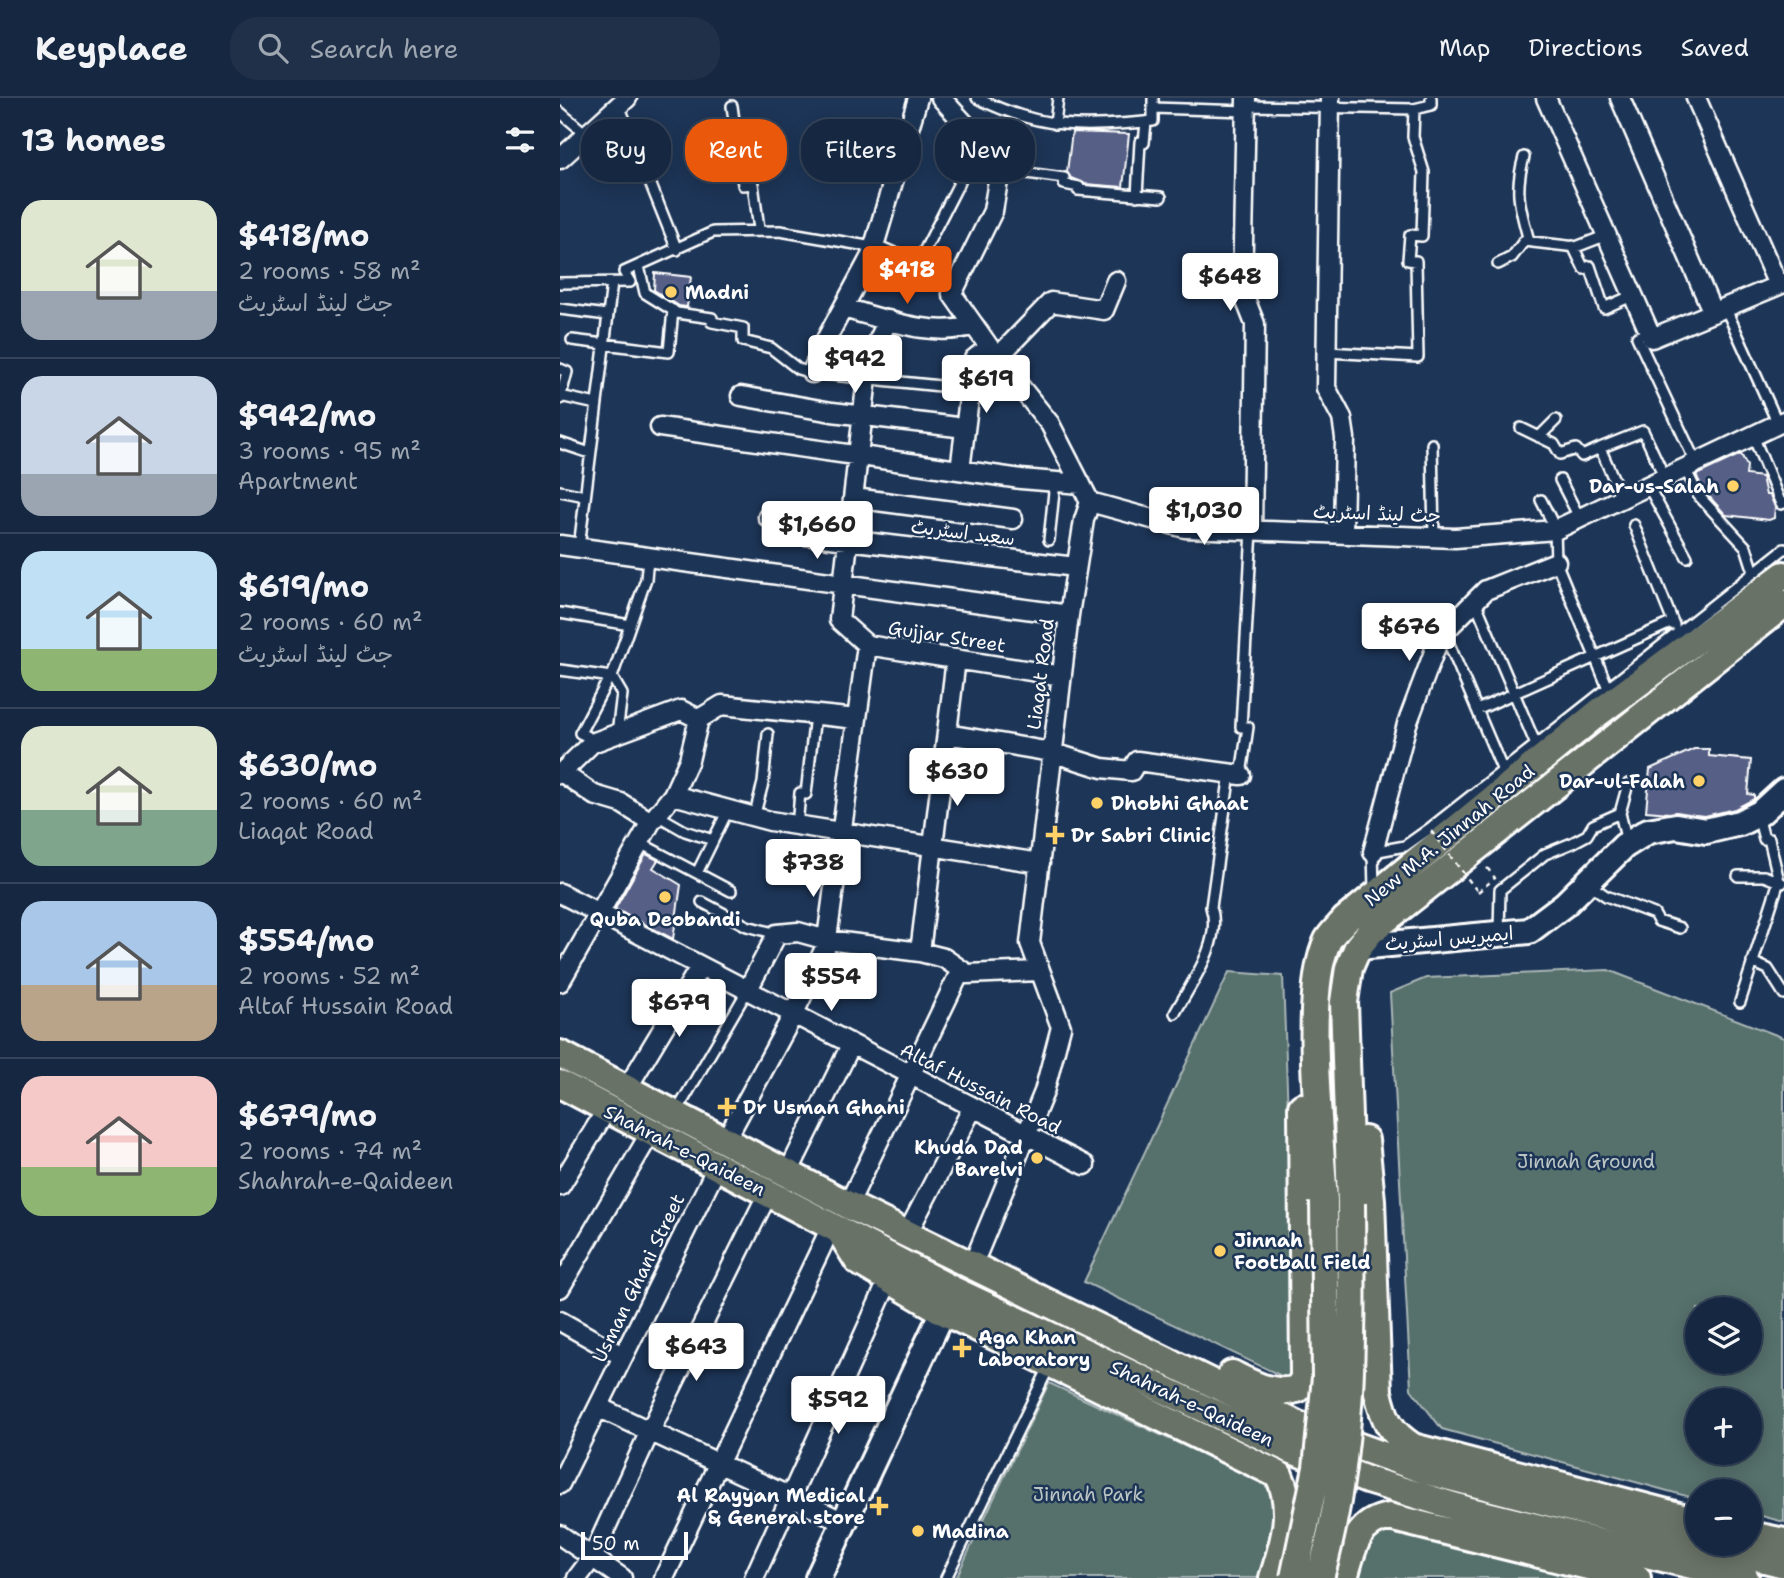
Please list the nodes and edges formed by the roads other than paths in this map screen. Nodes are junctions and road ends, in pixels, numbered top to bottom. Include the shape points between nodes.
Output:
1 (918, 98) edge
2 (941, 98) edge
3 (977, 98) edge
4 (1058, 98) edge
5 (1431, 98) edge
6 (1546, 98) edge
7 (1620, 98) edge
8 (1696, 98) edge
9 (623, 101) edge
10 (1153, 103) edge
11 (1331, 103) edge
12 (1246, 105) edge
13 (732, 106) dead end
14 (1414, 109) junction
15 (560, 112) edge
16 (604, 119) edge
17 (960, 119) edge
18 (1146, 122) junction
19 (1055, 124) junction
20 (581, 130) edge
21 (581, 140) edge
22 (1524, 157) dead end
23 (560, 159) edge
24 (1035, 174) edge
25 (960, 182) edge
26 (998, 182) edge
27 (1137, 196) junction
28 (1161, 197) dead end
29 (759, 229) junction
30 (1607, 235) junction
31 (1529, 241) junction
32 (874, 245) junction
33 (1573, 246) junction
34 (677, 250) junction
35 (918, 263) junction
36 (1497, 264) dead end
37 (639, 266) junction
38 (958, 281) junction
39 (1116, 281) dead end
40 (560, 283) edge
41 (612, 283) junction
42 (1781, 284) edge
43 (1633, 295) junction
44 (843, 308) junction
45 (560, 309) edge
46 (673, 310) junction
47 (1719, 310) junction
48 (607, 315) junction
49 (888, 320) junction
50 (974, 325) junction
51 (1650, 332) junction
52 (572, 340) dead end
53 (603, 344) junction
54 (1326, 352) junction
55 (993, 353) junction
56 (560, 369) edge
57 (811, 373) junction
58 (867, 378) junction
59 (970, 389) junction
60 (741, 396) dead end
61 (560, 397) edge
62 (596, 404) junction
63 (864, 415) junction
64 (1556, 420) dead end
65 (1781, 423) edge
66 (660, 427) dead end
67 (965, 428) junction
68 (1521, 428) dead end
69 (1753, 436) junction
70 (1539, 437) junction
71 (560, 443) edge
72 (1432, 444) dead end
73 (1600, 448) junction
74 (590, 453) junction
75 (859, 456) junction
76 (1690, 466) junction
77 (960, 470) junction
78 (1560, 480) dead end
79 (1055, 482) junction
80 (1657, 482) junction
81 (1081, 484) junction
82 (560, 491) edge
83 (584, 496) junction
84 (854, 498) junction
85 (1622, 498) junction
86 (1541, 500) dead end
87 (1090, 502) junction
88 (1784, 503) edge
89 (768, 517) dead end
90 (1013, 519) dead end
91 (1580, 519) junction
92 (1634, 526) dead end
93 (1252, 530) junction
94 (1553, 530) junction
95 (1343, 533) junction
96 (1434, 537) junction
97 (849, 539) junction
98 (1049, 540) dead end
99 (560, 545) edge
100 (579, 547) junction
101 (1784, 549) edge
102 (648, 557) junction
103 (1687, 557) dead end
104 (1556, 562) junction
105 (1076, 567) junction
106 (1754, 572) junction
107 (1784, 575) edge
108 (844, 584) junction
109 (1475, 601) junction
110 (1784, 604) edge
111 (560, 612) edge
112 (1069, 615) junction
113 (1673, 622) junction
114 (629, 625) junction
115 (1444, 632) junction
116 (1678, 633) junction
117 (867, 645) junction
118 (956, 659) junction
119 (1594, 659) junction
120 (560, 670) edge
121 (1062, 676) junction
122 (611, 677) junction
123 (1608, 688) junction
124 (1514, 694) junction
125 (1477, 710) junction
126 (815, 715) junction
127 (699, 719) junction
128 (857, 719) junction
129 (617, 733) junction
130 (768, 734) dead end
131 (947, 734) junction
132 (596, 741) junction
133 (1536, 745) junction
134 (1051, 752) junction
135 (1503, 771) junction
136 (562, 774) edge
137 (1236, 774) junction
138 (1628, 784) dead end
139 (1784, 791) edge
140 (673, 794) junction
141 (728, 810) junction
142 (1620, 813) junction
143 (1758, 814) junction
144 (754, 817) junction
145 (654, 819) junction
146 (797, 826) junction
147 (842, 834) junction
148 (713, 840) junction
149 (640, 843) junction
150 (1627, 844) junction
151 (933, 847) junction
152 (1784, 851) edge
153 (1373, 852) junction
154 (1773, 855) junction
155 (1040, 863) junction
156 (696, 873) junction
157 (1738, 876) dead end
158 (1781, 882) edge
159 (1587, 883) junction
160 (731, 891) dead end
161 (560, 893) edge
162 (1374, 897) junction
163 (702, 902) dead end
164 (600, 916) junction
165 (1680, 928) dead end
166 (777, 934) junction
167 (1499, 934) junction
168 (827, 940) junction
169 (1358, 947) junction
170 (920, 952) junction
171 (1752, 962) junction
172 (700, 967) junction
173 (961, 970) junction
174 (1040, 971) junction
175 (560, 982) edge
176 (747, 991) junction
177 (1784, 994) edge
178 (1740, 1002) dead end
179 (1175, 1013) dead end
180 (793, 1015) junction
181 (1315, 1018) junction
182 (1343, 1025) junction
183 (851, 1045) junction
184 (560, 1054) edge
185 (910, 1075) junction
186 (562, 1090) edge
187 (626, 1090) junction
188 (973, 1107) junction
189 (607, 1109) junction
190 (674, 1116) junction
191 (651, 1132) junction
192 (1027, 1135) junction
193 (720, 1155) junction
194 (1085, 1165) dead end
195 (787, 1175) junction
196 (560, 1186) edge
197 (768, 1193) junction
198 (839, 1219) junction
199 (907, 1234) junction
200 (978, 1252) junction
201 (889, 1279) junction
202 (560, 1288) edge
203 (943, 1311) junction
204 (560, 1321) edge
205 (622, 1356) junction
206 (1051, 1363) junction
207 (598, 1407) junction
208 (650, 1431) junction
209 (719, 1464) junction
210 (560, 1484) edge
211 (789, 1497) junction
212 (1685, 1518) edge
213 (844, 1522) junction
214 (560, 1535) edge
215 (1762, 1537) edge
216 (1685, 1538) edge
217 (1784, 1542) edge
218 (1753, 1556) edge
219 (592, 1558) junction
220 (1784, 1564) edge
221 (577, 1578) edge
222 (622, 1578) edge
223 (664, 1578) edge
224 (754, 1578) edge
225 (818, 1578) edge
226 (946, 1578) edge
227 (1273, 1578) edge
228 (1294, 1578) edge
229 (1320, 1578) edge
230 (1344, 1578) edge
231 (1637, 1578) edge
232 (1745, 1578) edge

1 - 32 street
2 - 17 street
3 - 19 lane via 1002,111
4 - 19 lane
5 - 14 lane via 1431,105
6 - 30 street
7 - 47 street
8 - 42 street
9 - 16 street
9 - 34 lane
10 - 12 lane
10 - 18 lane via 1153,121
11 - 12 lane
11 - 14 lane
11 - 54 street
12 - 93 street via 1242,291 1255,324
13 - 29 lane via 743,186 753,184
14 - 54 lane via 1412,137 1423,172 1422,236 1409,235 1408,260 1416,261 1418,356
15 - 20 lane
18 - 19 lane via 1113,127
18 - 27 lane via 1144,143 1140,142
21 - 23 street
22 - 31 lane via 1517,198
24 - 27 lane via 1064,178 1064,184 1078,190
25 - 35 lane
26 - 38 street via 993,211
27 - 28 lane
29 - 32 lane
29 - 34 lane via 713,232
30 - 33 lane
30 - 43 street
31 - 33 lane
31 - 36 lane
32 - 35 lane
32 - 44 street
33 - 43 lane via 1584,269 1590,266 1604,308
34 - 37 lane
35 - 38 lane
37 - 41 lane via 624,272 630,282
37 - 46 lane via 645,293
38 - 50 street via 952,294
39 - 55 street via 1104,310 1051,302
40 - 41 lane
41 - 48 lane
42 - 47 street
43 - 51 street
44 - 49 street
44 - 57 street
45 - 48 lane
46 - 53 lane via 669,352
46 - 57 lane via 743,328 743,341 771,348
47 - 51 street via 1652,338
47 - 65 lane
48 - 53 lane
49 - 50 street via 959,330
49 - 58 street
50 - 55 street
51 - 76 lane via 1637,337
52 - 53 lane
53 - 62 lane
54 - 95 street via 1326,388 1342,418 1345,438
55 - 59 street via 974,359
55 - 81 street via 1050,424
56 - 61 lane via 567,372
57 - 58 lane
58 - 59 lane
58 - 63 street
59 - 67 street
60 - 63 street
61 - 62 lane
62 - 74 lane
63 - 67 street
63 - 75 street
64 - 70 lane
65 - 69 street, جٹ لینڈ اسٹریٹ
66 - 75 street
67 - 77 street
68 - 70 lane
69 - 76 street, جٹ لینڈ اسٹریٹ
69 - 88 lane
70 - 73 lane via 1554,444 1560,454 1576,449 1582,456
71 - 74 lane
72 - 96 lane
73 - 80 lane via 1643,430
73 - 85 lane
74 - 83 lane
75 - 77 street
75 - 84 street
76 - 80 street, جٹ لینڈ اسٹریٹ
76 - 106 lane via 1698,495 1746,547
77 - 79 street
78 - 91 lane
79 - 81 street
79 - 98 lane
80 - 85 street, جٹ لینڈ اسٹریٹ
80 - 103 lane
81 - 87 street
82 - 83 lane
83 - 100 lane
84 - 90 street
84 - 97 street
85 - 91 street, جٹ لینڈ اسٹریٹ
86 - 94 lane
87 - 93 street, جٹ لینڈ اسٹریٹ via 1185,528
87 - 105 street, Liaqat Road
89 - 97 street, سعید اسٹریٹ via 794,522 805,535
91 - 94 street, جٹ لینڈ اسٹریٹ
92 - 113 lane
93 - 95 street, جٹ لینڈ اسٹریٹ
93 - 137 lane via 1241,727 1248,727
94 - 96 street, جٹ لینڈ اسٹریٹ
94 - 104 lane
95 - 96 street, جٹ لینڈ اسٹریٹ
97 - 105 street, سعید اسٹریٹ
97 - 108 street
99 - 100 street
100 - 102 street
101 - 106 lane
102 - 108 street
102 - 114 lane via 646,579
104 - 109 street via 1486,590
104 - 119 lane
105 - 112 street, Liaqat Road
106 - 116 lane
107 - 162 main road, New M.A. Jinnah Road via 1598,713
108 - 112 street
108 - 117 street via 839,620
109 - 115 street
109 - 124 lane
110 - 169 main road, New M.A. Jinnah Road via 1371,931
111 - 114 lane
112 - 121 street, Liaqat Road
113 - 116 lane
113 - 119 lane
114 - 122 lane
115 - 125 lane
115 - 153 street via 1407,724
116 - 123 lane
117 - 118 street, Gujjar Street
117 - 128 street, Usman Ghani Street
118 - 121 street, Gujjar Street
118 - 131 street
119 - 123 lane
119 - 124 lane
120 - 122 lane
121 - 134 street, Liaqat Road
122 - 129 lane via 622,694
122 - 132 lane via 580,733
123 - 133 lane
124 - 125 lane
124 - 133 lane
125 - 135 lane
126 - 127 street via 722,705
126 - 128 street
126 - 146 lane via 806,794 800,793
127 - 129 street via 681,710
127 - 140 street via 689,760
128 - 147 street, Usman Ghani Street
129 - 132 street
130 - 144 lane
131 - 134 street
131 - 151 street
132 - 136 street
133 - 135 lane
134 - 137 street via 1102,768 1131,771 1137,761
134 - 155 street, Liaqat Road
135 - 153 lane via 1405,846
136 - 145 street via 594,795
137 - 179 lane via 1211,907 1214,931
138 - 142 lane
139 - 143 street, ایمپریس اسٹریٹ
140 - 141 street
140 - 145 street
141 - 144 street
141 - 148 lane
142 - 150 lane
142 - 167 lane via 1545,854 1500,890
143 - 150 street, ایمپریس اسٹریٹ via 1706,831 1676,826 1648,831
143 - 154 lane
144 - 146 street
145 - 148 lane
145 - 149 street
146 - 147 street
147 - 151 street
147 - 168 street, Usman Ghani Street
148 - 156 lane
149 - 156 lane
149 - 164 street
150 - 159 street, ایمپریس اسٹریٹ
151 - 155 street
151 - 170 street
152 - 154 lane
153 - 162 lane
154 - 158 lane
155 - 174 street, Liaqat Road via 1030,943
156 - 160 lane
157 - 158 lane via 1764,876
158 - 171 lane
159 - 165 lane via 1606,896 1654,914 1658,922
159 - 167 street, ایمپریس اسٹریٹ via 1529,931
161 - 164 street, Altaf Hussain Road
162 - 181 main road, New M.A. Jinnah Road via 1328,939 1318,973
163 - 166 lane via 747,926
164 - 172 street, Altaf Hussain Road
164 - 175 street
166 - 168 street via 798,932
166 - 176 street
167 - 169 street, ایمپریس اسٹریٹ
168 - 170 street
168 - 180 street, Usman Ghani Street
169 - 182 main road, New M.A. Jinnah Road via 1349,968
170 - 173 street via 944,958
171 - 177 lane via 1768,969
171 - 178 lane
172 - 176 street, Altaf Hussain Road
172 - 187 street
173 - 174 street via 967,974
173 - 185 street
174 - 192 street, Liaqat Road via 1060,1027
176 - 180 street, Altaf Hussain Road
176 - 190 lane
180 - 183 street, Altaf Hussain Road
180 - 193 street, Usman Ghani Street
181 - 200 main road via 1302,1060 1305,1357 1304,1379 1297,1389 1283,1394 1261,1388
181 - 228 main road, New M.A. Jinnah Road, bridge via 1326,1377 1317,1468
182 - 212 main road via 1366,1143 1378,1392 1385,1421 1396,1436 1413,1447
182 - 229 main road, New M.A. Jinnah Road, bridge via 1352,1376 1343,1466
183 - 185 street, Altaf Hussain Road
183 - 195 street
184 - 187 main road, Shahrah-e-Qaideen
185 - 188 street, Altaf Hussain Road
185 - 198 street
186 - 189 main road, Shahrah-e-Qaideen
187 - 190 main road, Shahrah-e-Qaideen
188 - 192 street, Altaf Hussain Road
188 - 199 street
189 - 191 main road, Shahrah-e-Qaideen
189 - 196 street
190 - 193 main road, Shahrah-e-Qaideen
191 - 193 main road, Shahrah-e-Qaideen
191 - 202 street
192 - 194 street, Altaf Hussain Road
192 - 200 street, Liaqat Road
193 - 195 main road, Shahrah-e-Qaideen
193 - 197 main road, Shahrah-e-Qaideen
193 - 205 street, Usman Ghani Street
195 - 198 main road, Shahrah-e-Qaideen
197 - 198 main road, Shahrah-e-Qaideen
197 - 208 street
198 - 199 main road, Shahrah-e-Qaideen
198 - 201 main road via 858,1261
198 - 209 street
198 - 232 main road, Shahrah-e-Qaideen via 953,1290 1292,1450 1367,1480 1470,1511
199 - 200 main road
199 - 216 main road, Shahrah-e-Qaideen via 1256,1405 1355,1447 1440,1475
201 - 203 main road
201 - 211 street
203 - 206 main road
203 - 213 street
204 - 205 street
205 - 207 street, Usman Ghani Street
206 - 226 lane
206 - 227 main road via 1279,1475 1289,1516
207 - 208 street
207 - 210 street, Usman Ghani Street
208 - 209 street
208 - 219 street
209 - 211 street
209 - 223 street
211 - 213 street
211 - 224 street
213 - 225 street
214 - 219 street
215 - 217 main road
218 - 220 main road
219 - 221 street
219 - 222 street
230 - 231 main road via 1361,1530 1375,1519 1389,1517

